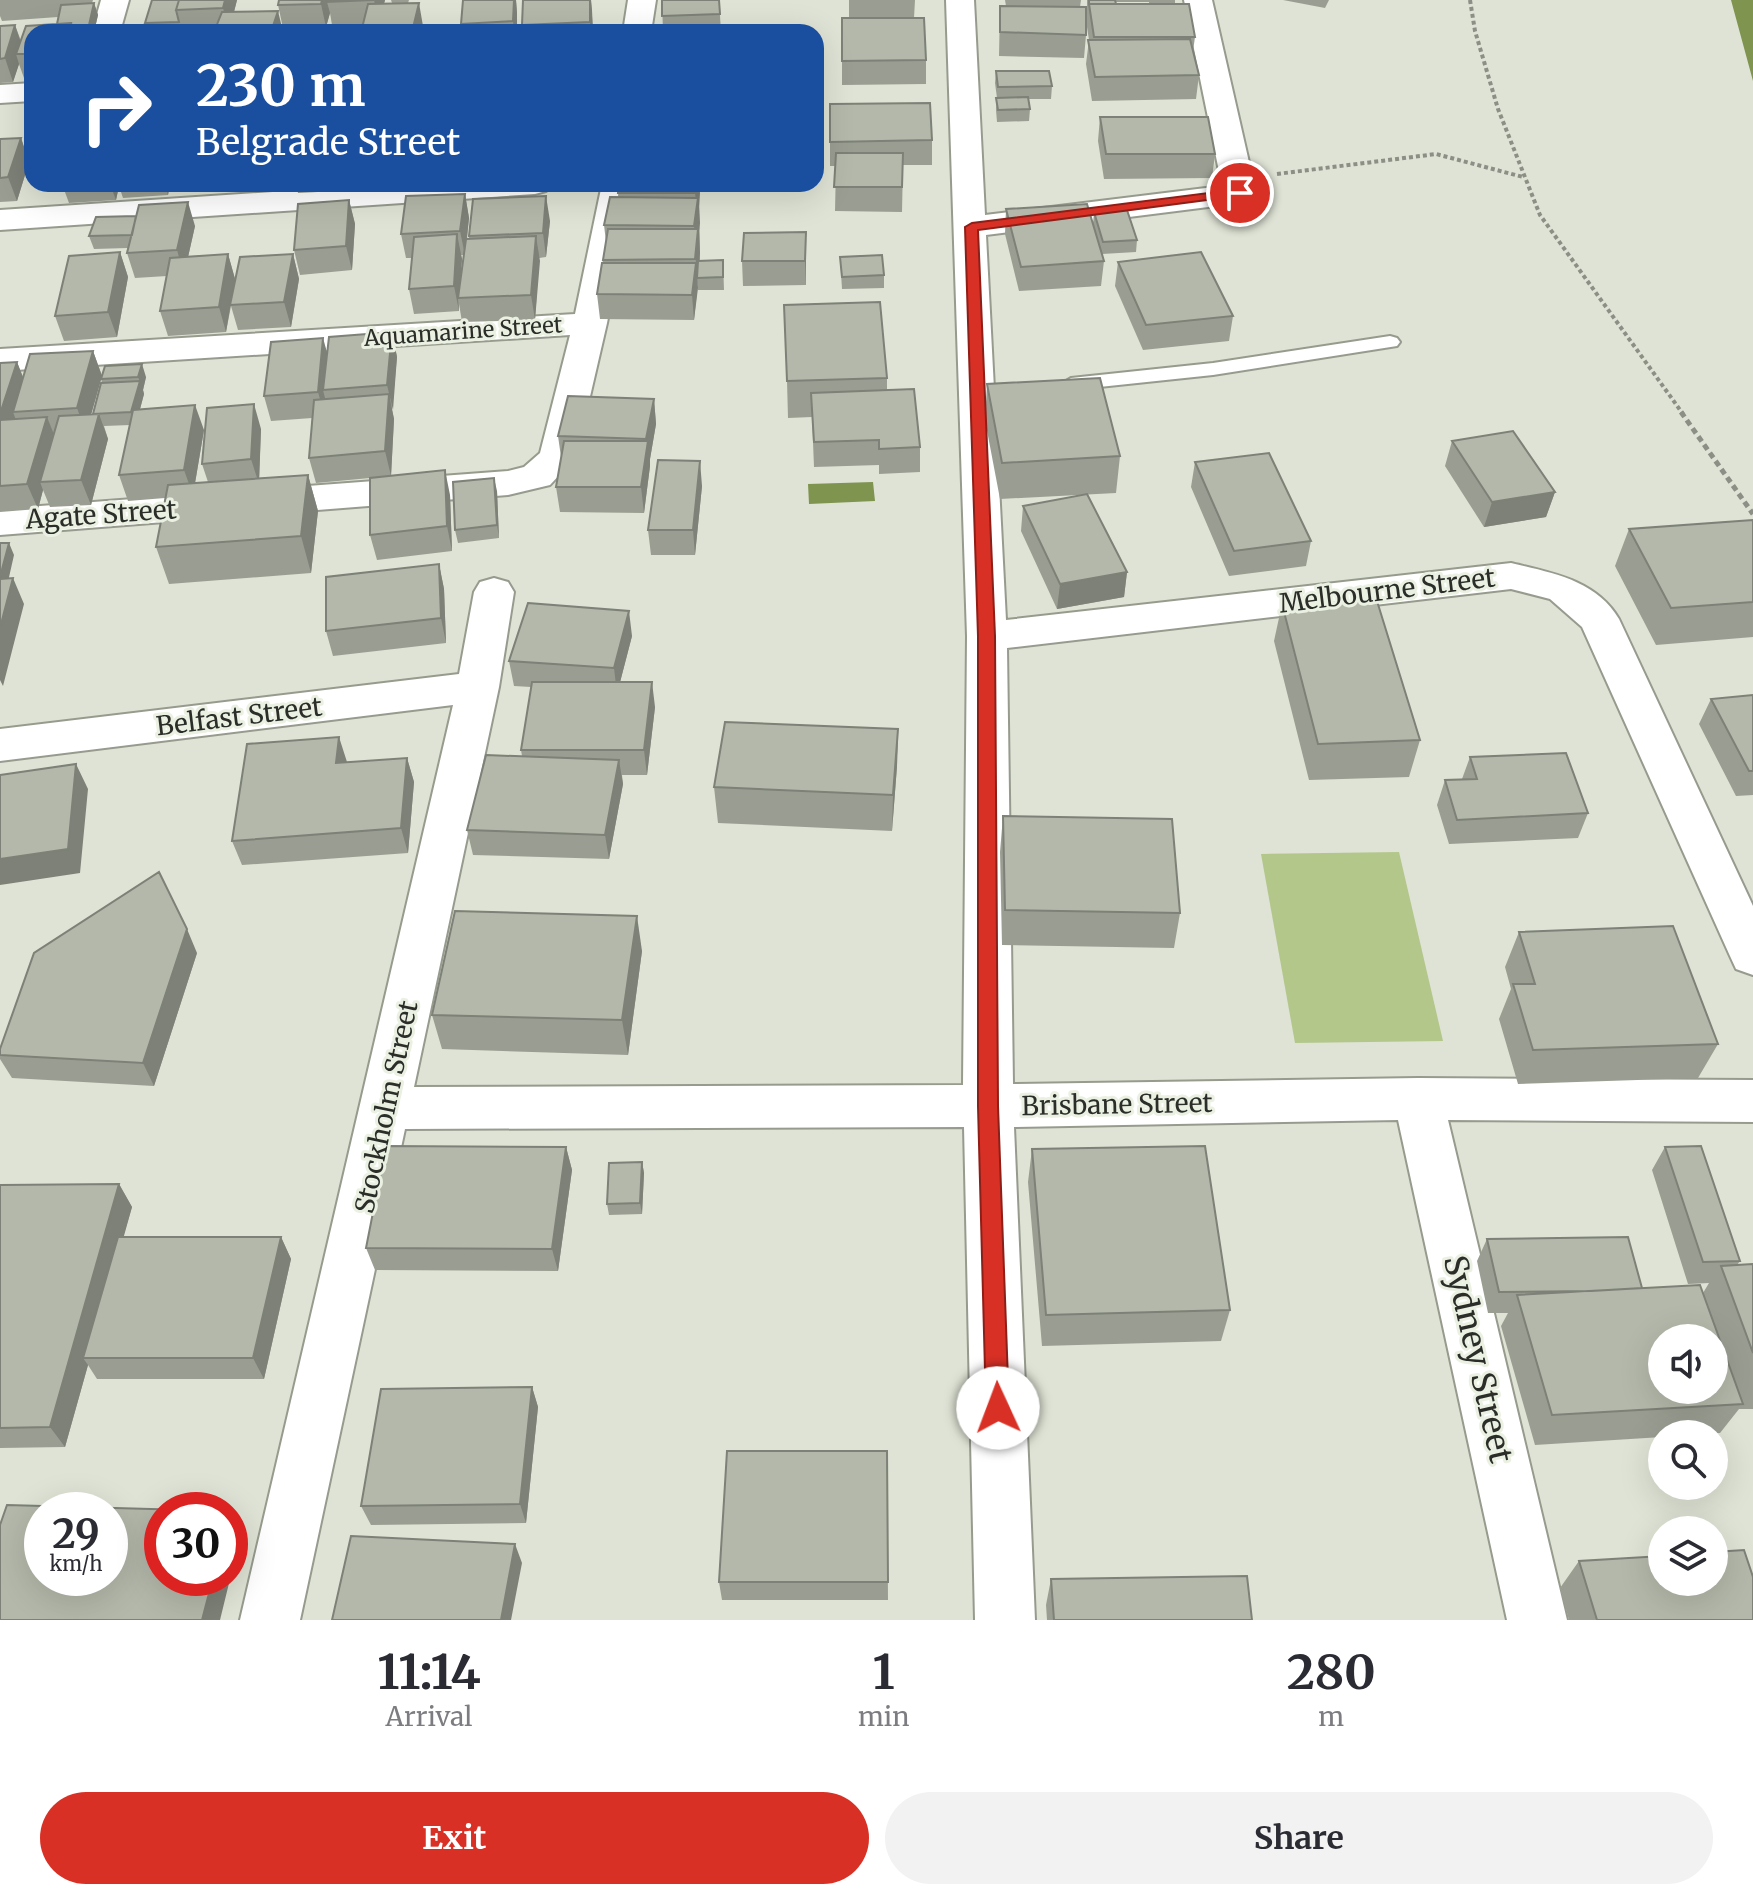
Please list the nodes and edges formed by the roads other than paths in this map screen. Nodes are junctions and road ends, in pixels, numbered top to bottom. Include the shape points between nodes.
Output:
1 (115, 0) edge
2 (642, 0) edge
3 (960, 0) edge
4 (1198, 0) edge
5 (108, 24) edge
6 (638, 24) edge
7 (24, 92) edge
8 (0, 94) edge
9 (416, 192) edge
10 (616, 192) edge
11 (0, 220) edge
12 (972, 227) junction
13 (590, 323) junction
14 (1390, 342) dead end
15 (0, 360) edge
16 (1048, 387) edge
17 (0, 522) edge
18 (494, 592) dead end
19 (987, 636) junction
20 (478, 687) junction
21 (0, 745) edge
22 (1753, 956) edge
23 (1418, 1099) junction
24 (1753, 1101) edge
25 (988, 1106) junction
26 (386, 1108) junction
27 (270, 1620) edge
28 (1005, 1620) edge
29 (1537, 1620) edge

1 - 5 street
2 - 6 street
3 - 12 street
4 - 12 street via 1240,193
7 - 8 street
9 - 11 street
10 - 13 street
12 - 19 street via 983,394
13 - 15 street, Aquamarine Street
13 - 17 street, Agate Street via 557,457 537,476 492,484
14 - 16 lane
18 - 20 street, Stockholm Street
19 - 22 street, Melbourne Street via 1511,576 1563,589 1599,619
19 - 25 street
20 - 21 street, Belfast Street
20 - 26 street, Stockholm Street
23 - 24 street, Brisbane Street
23 - 25 street, Brisbane Street
23 - 29 street, Sydney Street
25 - 26 street, Brisbane Street
25 - 28 street
26 - 27 street, Stockholm Street

